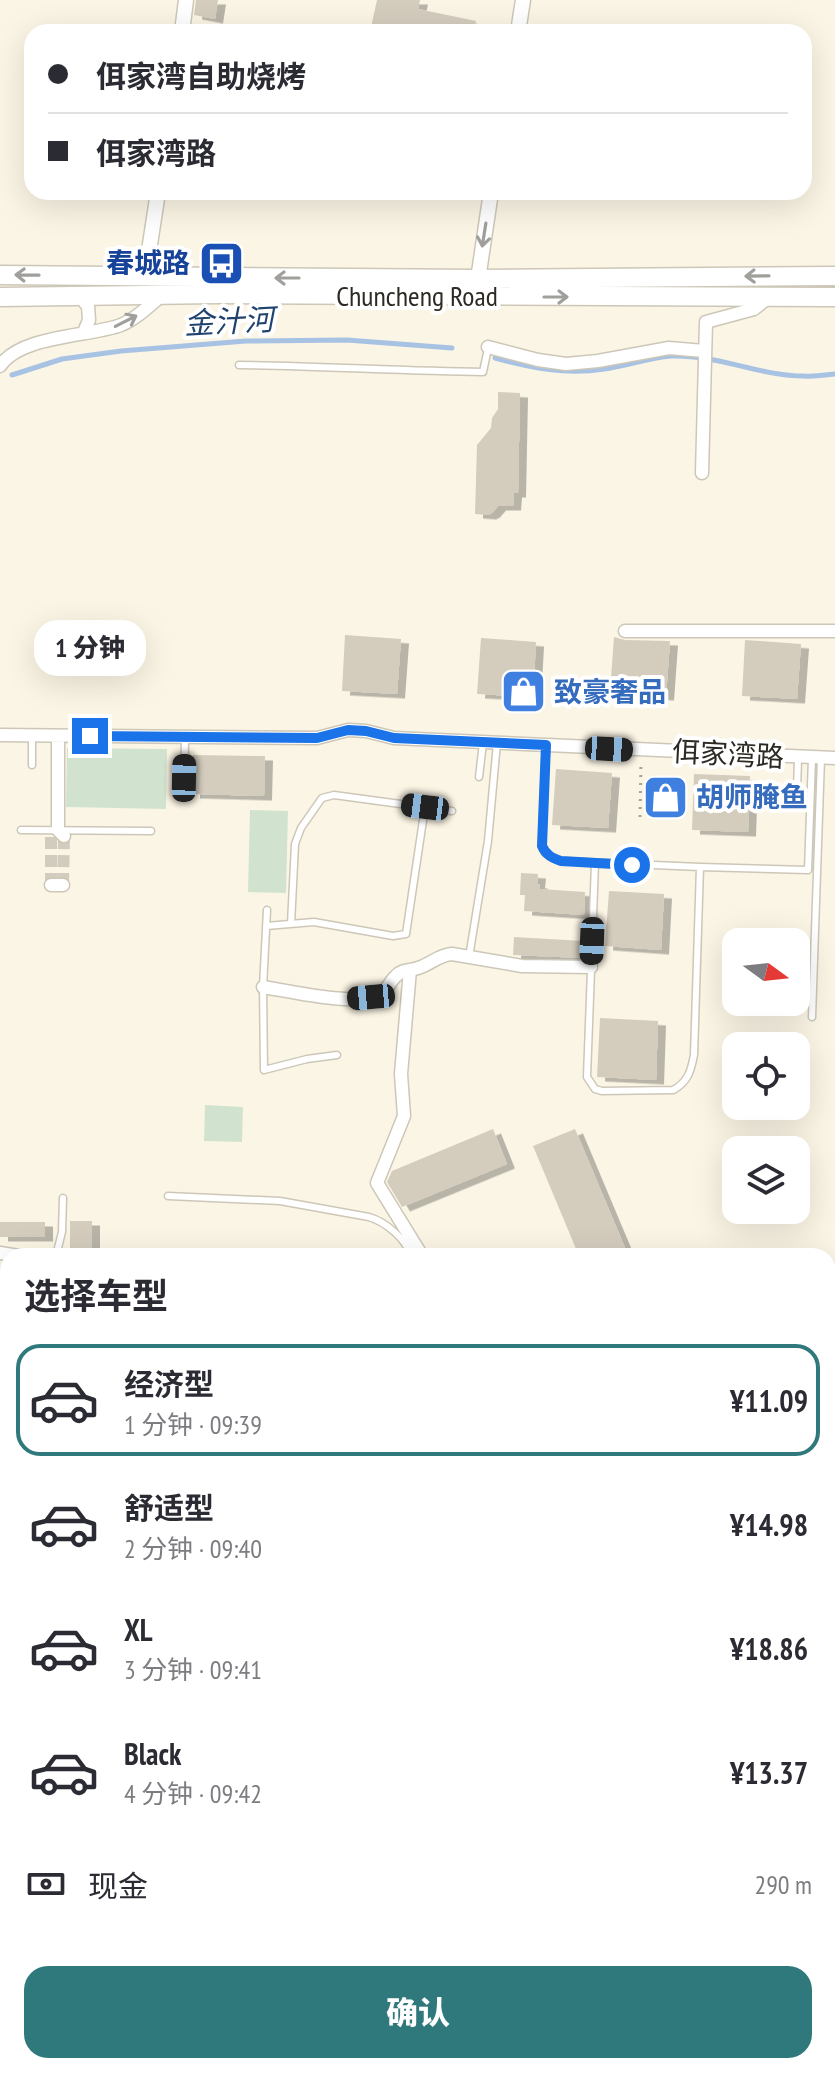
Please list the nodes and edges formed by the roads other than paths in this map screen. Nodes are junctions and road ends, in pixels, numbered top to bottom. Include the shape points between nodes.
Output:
1 (186, 0) edge
2 (523, 0) edge
3 (183, 24) edge
4 (519, 24) edge
5 (157, 200) edge
6 (490, 200) edge
7 (0, 275) edge
8 (835, 276) edge
9 (145, 277) junction
10 (477, 288) junction
11 (162, 295) junction
12 (79, 296) junction
13 (0, 297) edge
14 (769, 297) junction
15 (835, 297) edge
16 (84, 332) junction
17 (487, 350) joint
18 (704, 351) junction
19 (239, 365) dead end
20 (0, 366) edge
21 (702, 473) dead end
22 (625, 631) dead end
23 (835, 631) edge
24 (0, 735) edge
25 (32, 736) junction
26 (58, 736) junction
27 (185, 738) junction
28 (483, 743) junction
29 (497, 743) junction
30 (546, 745) junction
31 (810, 758) junction
32 (835, 758) edge
33 (32, 765) dead end
34 (479, 777) dead end
35 (797, 791) dead end
36 (184, 797) dead end
37 (425, 807) junction
38 (452, 811) dead end
39 (21, 830) dead end
40 (151, 831) dead end
41 (58, 834) junction
42 (595, 863) junction
43 (659, 866) junction
44 (700, 867) junction
45 (659, 877) dead end
46 (267, 910) dead end
47 (291, 924) junction
48 (266, 926) junction
49 (470, 951) dead end
50 (591, 967) junction
51 (410, 970) junction
52 (263, 987) junction
53 (812, 1017) dead end
54 (337, 1055) dead end
55 (168, 1196) dead end
56 (63, 1198) dead end
57 (58, 1248) edge
58 (408, 1248) edge
59 (417, 1248) edge

1 - 3 street
2 - 4 street
5 - 9 street
6 -> 10 street
9 -> 7 main road, Chuncheng Road
8 -> 10 main road, Chuncheng Road
10 -> 9 main road, Chuncheng Road
10 - 11 main road, Chuncheng Road
10 -> 14 main road, Chuncheng Road
11 - 12 main road, Chuncheng Road
16 -> 11 street via 130,321
12 - 13 main road, Chuncheng Road
12 - 16 street via 88,306
14 - 15 main road, Chuncheng Road
14 - 18 street via 754,309 706,322
16 - 20 street via 20,349
17 - 18 street via 566,364 669,348
17 - 19 lane via 483,372
18 - 21 street
22 - 23 street
24 - 25 street, 佴家湾路
25 - 26 street, 佴家湾路
25 - 33 lane
26 - 27 street, 佴家湾路
26 - 41 street
27 - 28 street, 佴家湾路 via 317,738 348,730
27 - 36 lane
28 - 29 street, 佴家湾路
28 - 34 lane
29 - 30 street, 佴家湾路
29 - 49 lane
30 - 31 street, 佴家湾路
30 - 42 lane via 542,846 553,858
31 - 32 street, 佴家湾路
31 - 35 lane
31 - 44 lane via 808,870
31 - 53 lane
37 - 38 lane
37 - 47 lane via 334,795 322,798 295,844
37 - 47 lane via 406,934
39 - 41 lane
40 - 41 lane
42 - 43 lane
42 - 50 lane
43 - 44 lane
43 - 45 lane
44 - 50 lane via 694,1055 681,1085 673,1090 602,1091 589,1083
46 - 48 lane
47 - 48 lane
48 - 52 lane
50 - 51 street via 522,966 452,954
51 - 52 street via 371,997
51 - 59 street via 401,1074 404,1116 377,1183
52 - 54 lane via 264,1070
55 - 58 lane via 280,1201 369,1217 380,1220
56 - 57 lane

